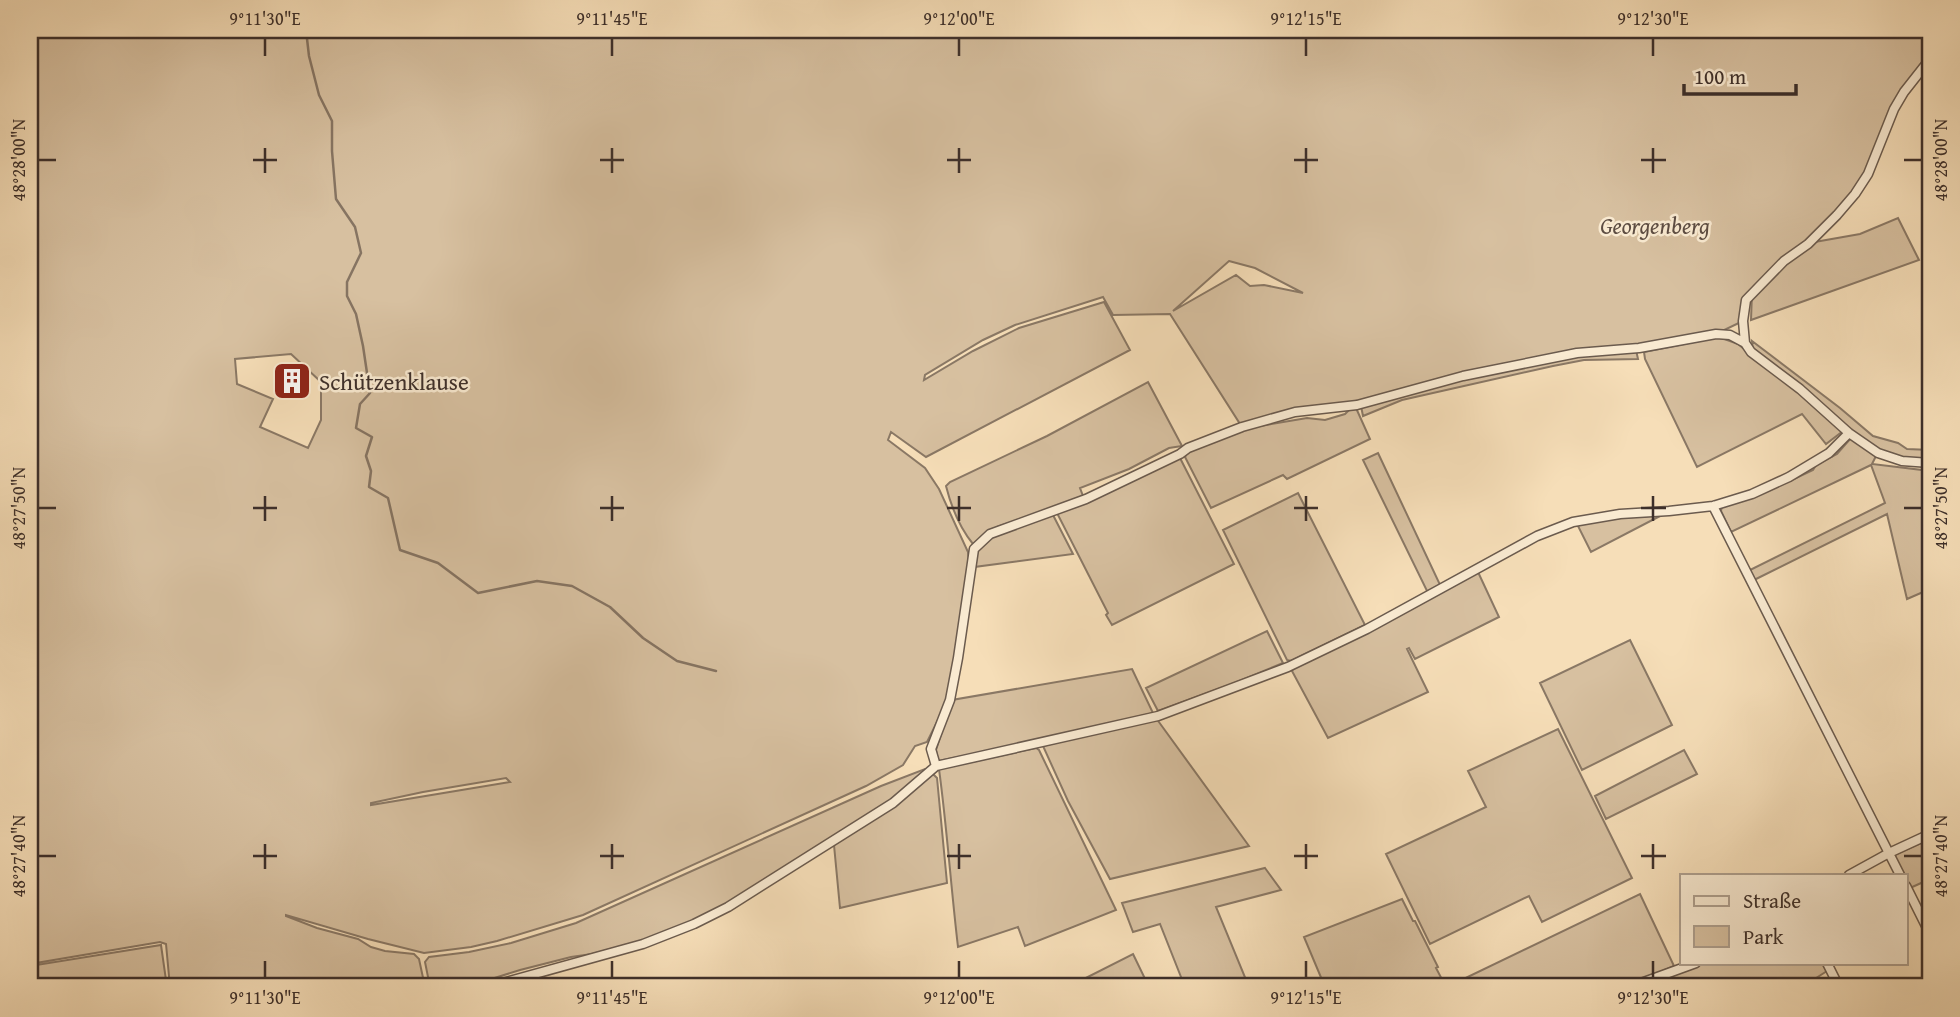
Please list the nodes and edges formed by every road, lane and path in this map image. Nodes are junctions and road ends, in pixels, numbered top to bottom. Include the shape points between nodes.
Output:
1 (1930, 59) edge
2 (1745, 343) junction
3 (1849, 433) junction
4 (1930, 463) edge
5 (1713, 506) junction
6 (936, 766) junction
7 (1930, 834) edge
8 (1889, 853) junction
9 (1851, 874) edge
10 (1900, 874) edge
11 (1908, 890) edge
12 (1930, 934) edge
13 (1693, 964) edge
14 (1828, 964) edge
15 (488, 987) edge
16 (1630, 987) edge
17 (1839, 987) edge

1 - 2 street via 1894,110 1855,194 1746,300
2 - 3 street
2 - 6 street via 1716,334 1577,353 1357,404 1295,412 1188,448 1086,499 990,534 974,549 950,700 931,749
3 - 4 street via 1878,453
3 - 5 street via 1829,453 1789,477
5 - 6 street via 1573,522 1537,536 1367,629 1275,672 1158,716
5 - 8 street
6 - 15 street via 893,803 694,924 643,944
7 - 8 street
8 - 9 street
8 - 10 street
11 - 12 street
13 - 16 street
14 - 17 street

